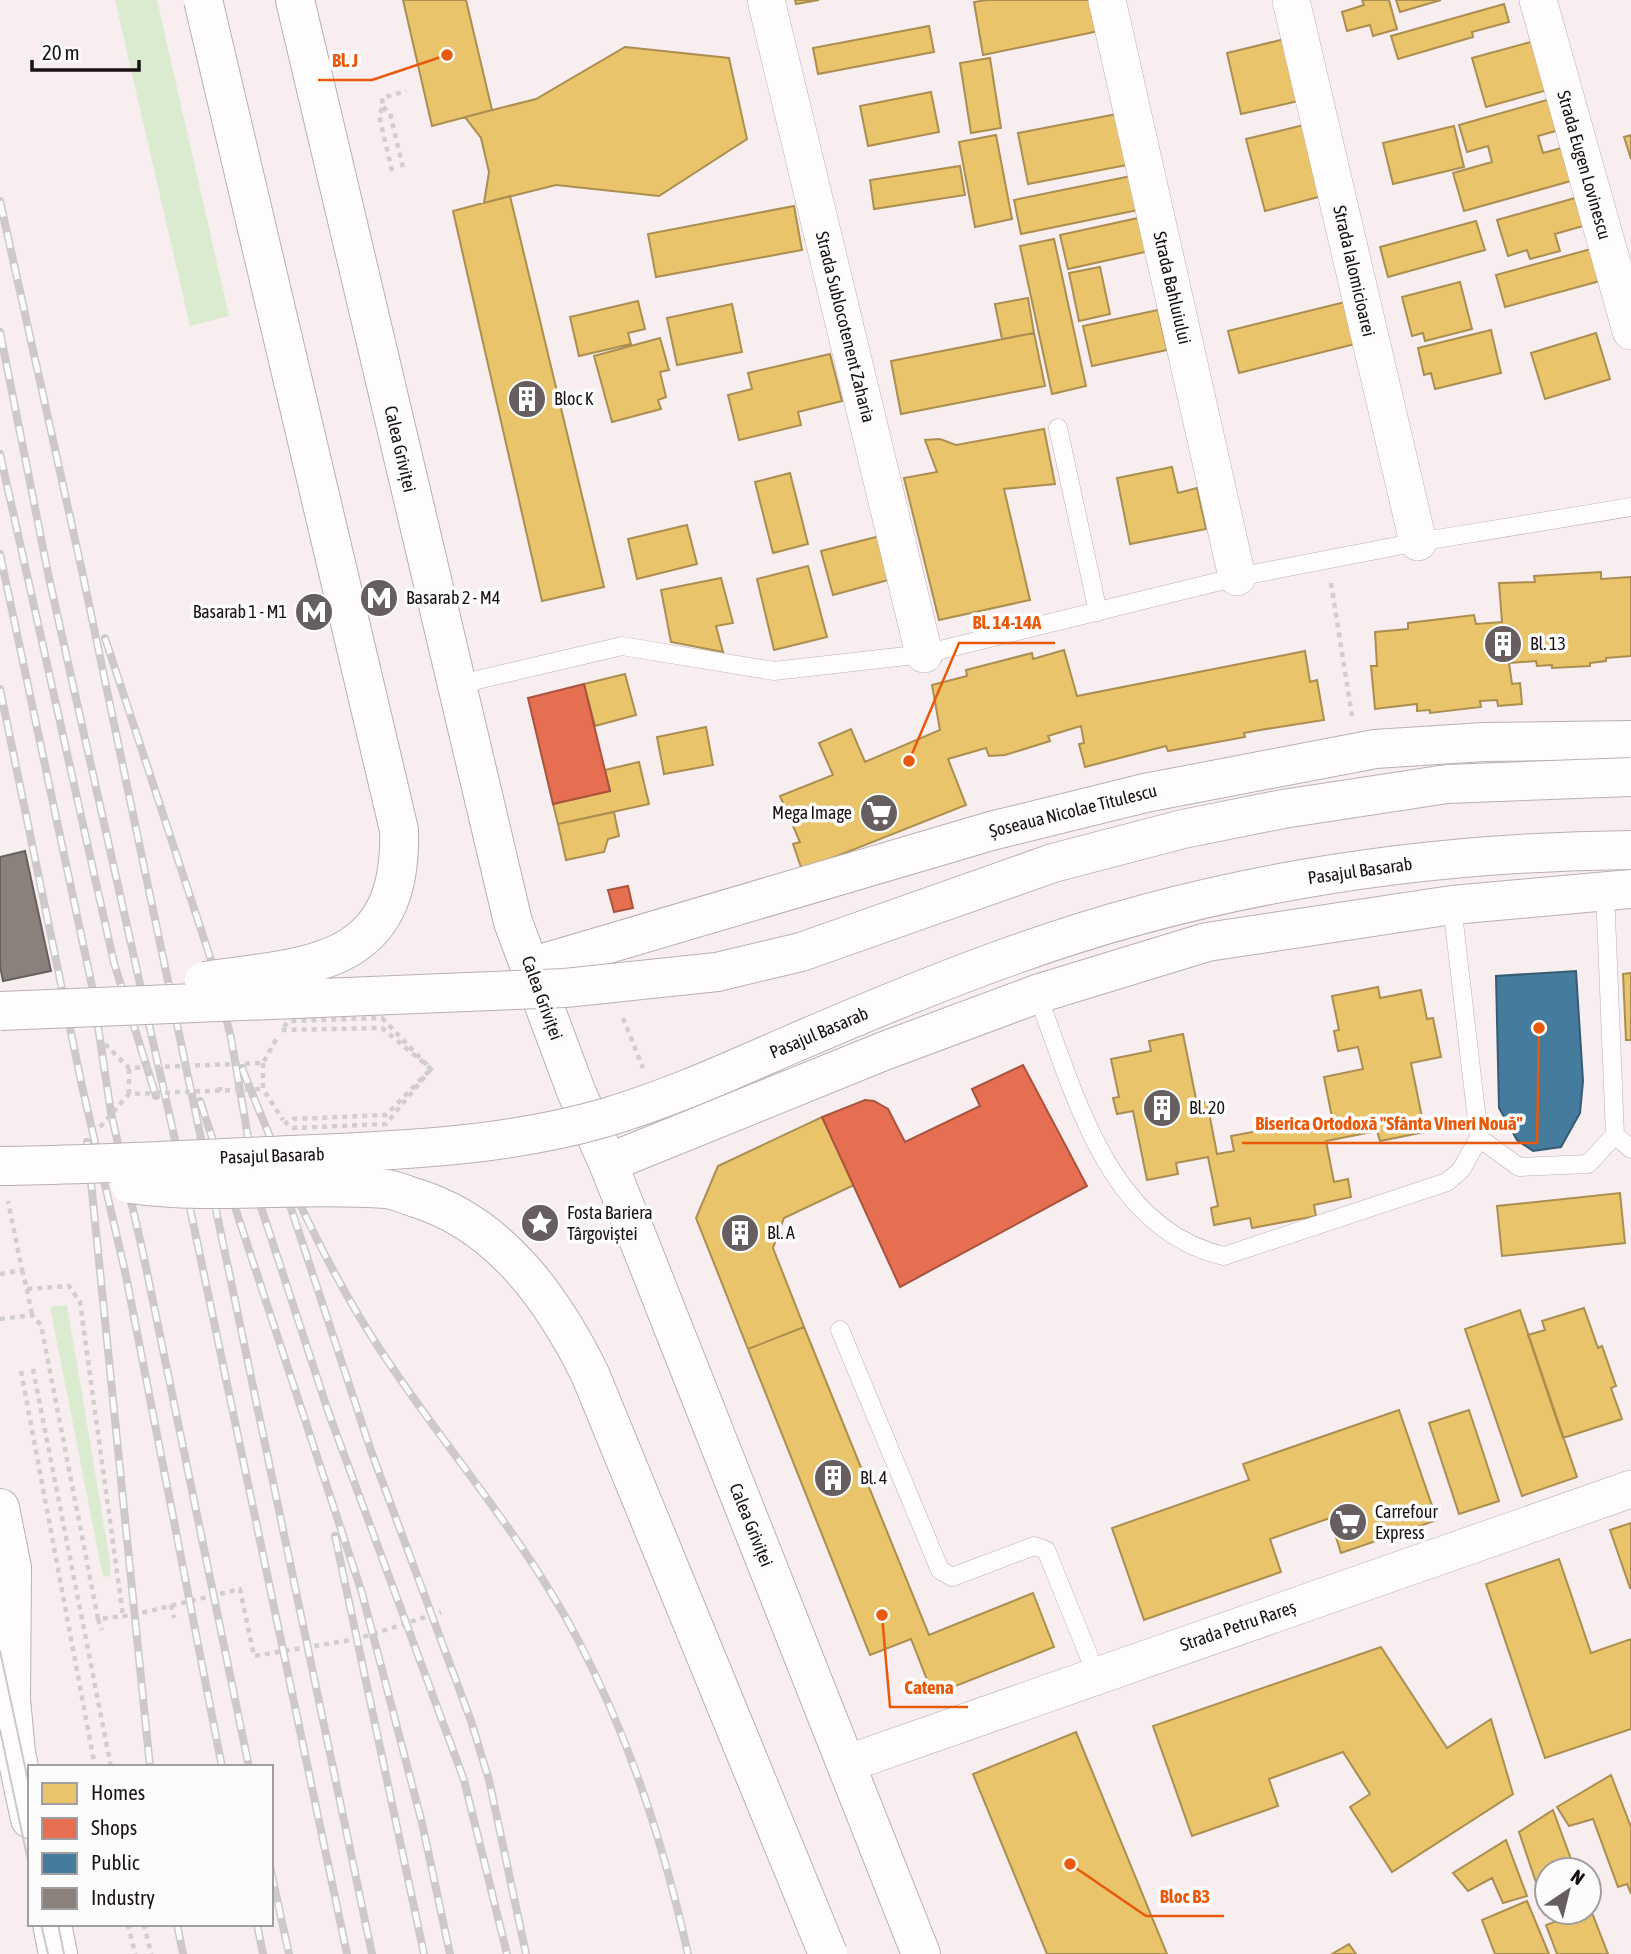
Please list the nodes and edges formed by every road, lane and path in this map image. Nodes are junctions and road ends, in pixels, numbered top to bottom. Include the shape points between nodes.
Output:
1 (203, 0) edge
2 (295, 0) edge
3 (766, 0) edge
4 (1107, 0) edge
5 (1291, 0) edge
6 (1538, 0) edge
7 (405, 91) dead end
8 (383, 107) junction
9 (403, 168) dead end
10 (392, 171) dead end
11 (1631, 331) edge
12 (1058, 428) dead end
13 (1631, 508) edge
14 (1418, 542) junction
15 (1327, 560) junction
16 (1237, 577) junction
17 (1098, 612) junction
18 (924, 654) junction
19 (456, 685) junction
20 (1631, 740) edge
21 (1358, 752) junction
22 (1631, 777) edge
23 (1631, 850) edge
24 (1618, 890) edge
25 (1452, 905) junction
26 (530, 967) junction
27 (1037, 994) junction
28 (60, 1009) junction
29 (0, 1011) edge
30 (620, 1011) dead end
31 (382, 1018) dead end
32 (382, 1028) dead end
33 (281, 1030) dead end
34 (103, 1042) dead end
35 (263, 1063) junction
36 (129, 1068) junction
37 (431, 1069) junction
38 (646, 1074) dead end
39 (263, 1090) junction
40 (129, 1094) junction
41 (386, 1115) dead end
42 (286, 1123) dead end
43 (386, 1124) dead end
44 (96, 1132) dead end
45 (1615, 1135) junction
46 (1479, 1138) junction
47 (1631, 1149) edge
48 (608, 1163) junction
49 (43, 1166) junction
50 (3, 1178) edge
51 (22, 1269) junction
52 (0, 1274) edge
53 (27, 1289) junction
54 (33, 1315) junction
55 (0, 1319) edge
56 (840, 1330) dead end
57 (33, 1369) dead end
58 (21, 1371) dead end
59 (1631, 1489) edge
60 (0, 1508) edge
61 (171, 1605) junction
62 (441, 1612) dead end
63 (123, 1616) junction
64 (174, 1618) dead end
65 (99, 1619) junction
66 (102, 1630) dead end
67 (1097, 1676) junction
68 (0, 1705) edge
69 (16, 1754) junction
70 (846, 1764) junction
71 (95, 1765) edge
72 (111, 1765) edge
73 (28, 1810) edge
74 (52, 1926) edge
75 (128, 1926) edge
76 (144, 1926) edge
77 (58, 1954) edge
78 (135, 1954) edge
79 (151, 1954) edge
80 (828, 1954) edge
81 (921, 1954) edge

1 - 28 main road, bridge via 399,830 400,863 394,894 381,918 361,940 339,954 307,967 125,992
2 - 19 main road, Calea Griviței
3 - 18 street, Strada Sublocotenent Zaharia
4 - 16 street, Strada Bahluiului
5 - 14 street, Strada Ialomicioarei
6 - 11 street, Strada Eugen Lovinescu
7 - 8 path via 382,98
8 - 9 path via 390,113
8 - 10 path via 379,115
12 - 17 lane
13 - 14 lane
14 - 15 lane
15 - 16 lane
15 - 21 path
16 - 17 lane
17 - 18 lane
18 - 19 lane via 774,671 622,646
19 - 26 main road, Calea Griviței via 513,922
20 - 21 main road, Șoseaua Nicolae Titulescu via 1484,742
21 - 26 main road, Șoseaua Nicolae Titulescu via 1145,793 991,831
22 - 28 main road, bridge via 1447,784 1183,829 1053,863 801,952 705,973 565,988
23 - 49 main road, Pasajul Basarab, bridge via 1428,861 1193,900 1071,935 960,975 679,1093 521,1138 379,1152
24 - 25 main road
24 - 45 lane
25 - 27 main road via 1207,942
25 - 46 lane
26 - 48 main road, Calea Griviței
27 - 46 lane via 1084,1118 1109,1167 1133,1202 1169,1234 1202,1251 1224,1256 1447,1182 1461,1170
27 - 48 main road
28 - 29 main road, bridge
30 - 38 path
31 - 37 path
32 - 37 path
33 - 35 path, bridge
34 - 36 path, bridge
35 - 36 path, bridge
35 - 39 path
36 - 40 path
37 - 41 path
37 - 43 path
39 - 40 path, bridge
39 - 42 path
40 - 44 path, bridge
45 - 46 lane via 1588,1164 1519,1167
45 - 47 lane
48 - 70 main road, Calea Griviței
49 - 50 main road, Pasajul Basarab, bridge
49 - 80 main road, bridge via 143,1186 388,1189 441,1206 503,1248 541,1290 569,1331 590,1374
50 - 51 path
51 - 52 path
51 - 53 path
53 - 54 path
53 - 63 path via 68,1286 80,1302
54 - 55 path
54 - 65 path via 41,1325
56 - 67 lane via 940,1570 952,1577 1034,1546 1046,1550
57 - 72 path
58 - 71 path
59 - 67 street, Strada Petru Rareș
60 - 69 main road via 12,1569 10,1699
61 - 62 path via 240,1589 254,1656 357,1639
61 - 63 path
61 - 64 path
63 - 65 path
65 - 66 path
67 - 70 street, Strada Petru Rareș
68 - 69 main road
69 - 73 main road
70 - 81 main road, Calea Griviței
74 - 77 main road
75 - 78 path
76 - 79 path

